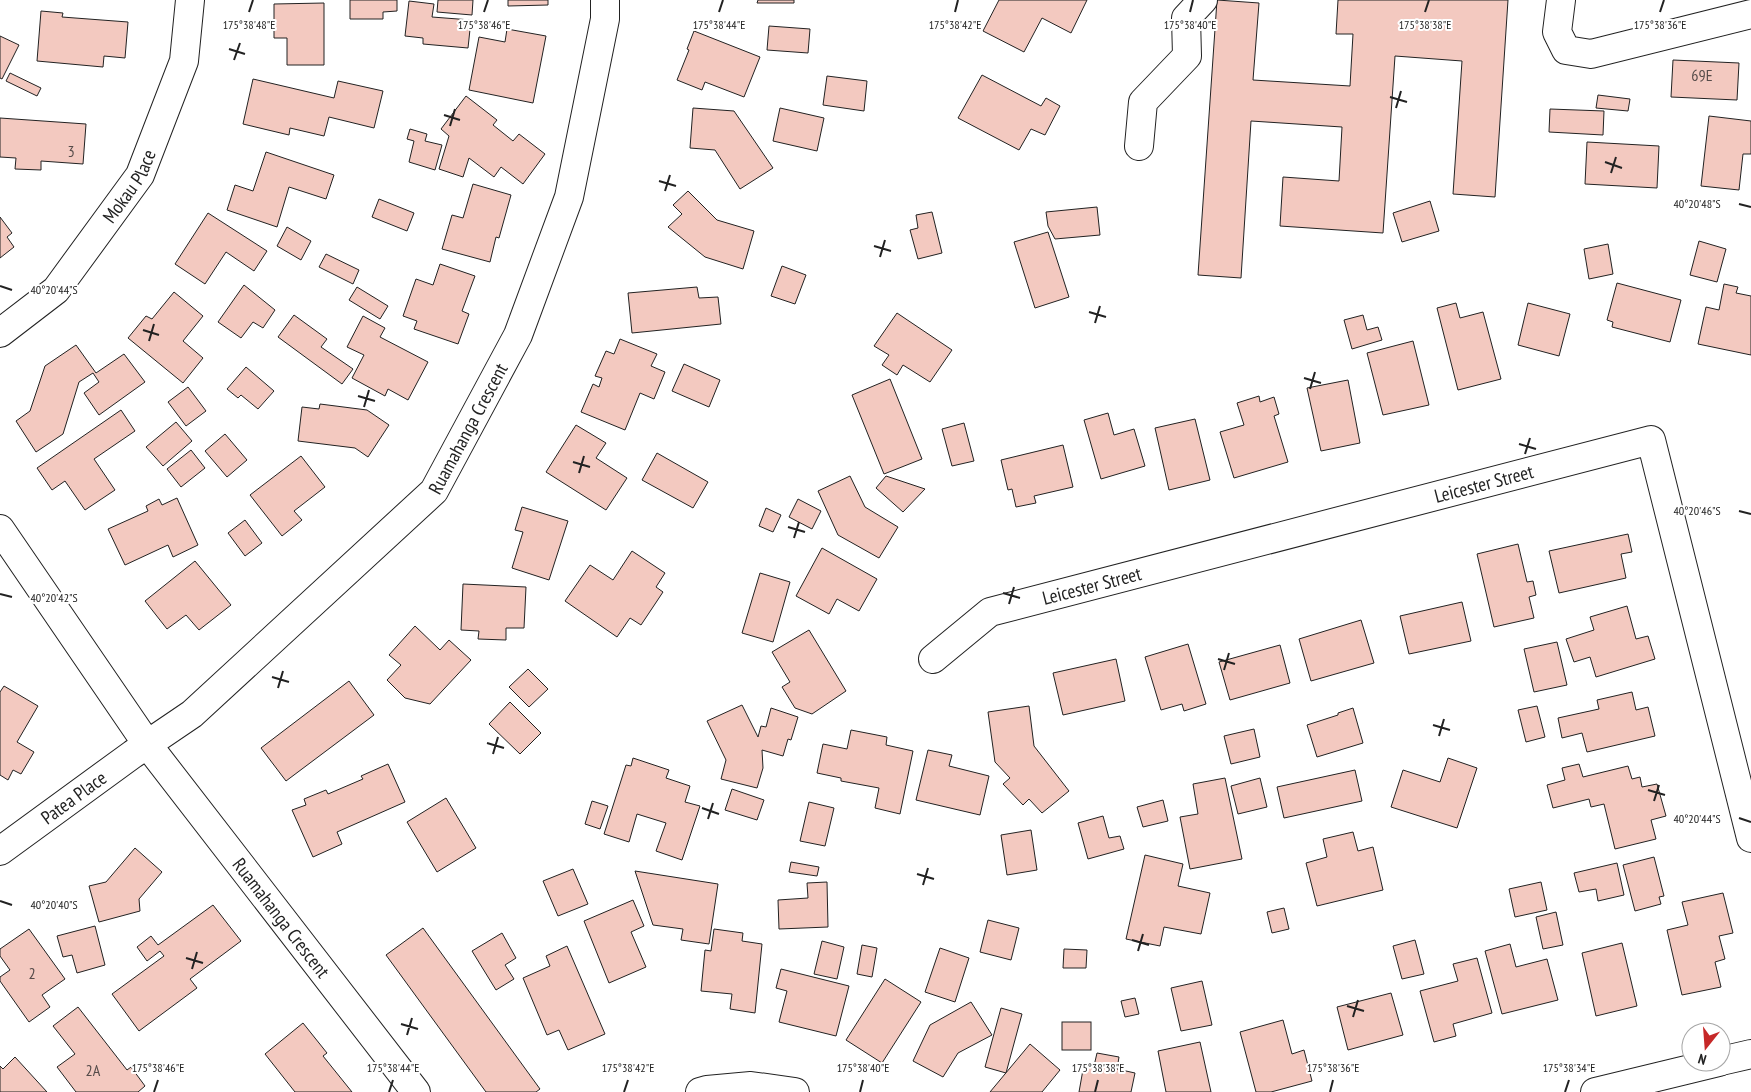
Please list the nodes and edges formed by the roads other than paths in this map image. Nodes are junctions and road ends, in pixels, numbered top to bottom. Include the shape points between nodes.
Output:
1 (190, 0) edge
2 (605, 0) edge
3 (1203, 0) edge
4 (1561, 0) edge
5 (1747, 10) edge
6 (1139, 146) dead end
7 (0, 333) edge
8 (0, 529) edge
9 (933, 660) dead end
10 (147, 744) junction
11 (1751, 838) edge
12 (0, 851) edge
13 (1751, 1054) edge
14 (1731, 1059) edge
15 (1681, 1071) edge
16 (416, 1092) edge
17 (700, 1092) edge
18 (795, 1092) edge
19 (1595, 1092) edge

1 - 7 street, Mokau Place via 184,61 140,175 56,290
2 - 10 street, Ruamahanga Crescent via 606,19 569,197 518,336 434,491 192,714
3 - 6 street via 1186,18 1187,56 1143,102
4 - 5 street via 1558,32 1566,50 1591,54
8 - 10 street, Ruamahanga Crescent
9 - 11 street, Leicester Street via 990,612 1651,440
10 - 12 street, Patea Place
10 - 16 street, Ruamahanga Crescent
13 - 14 street
15 - 19 street
17 - 18 street via 751,1086

